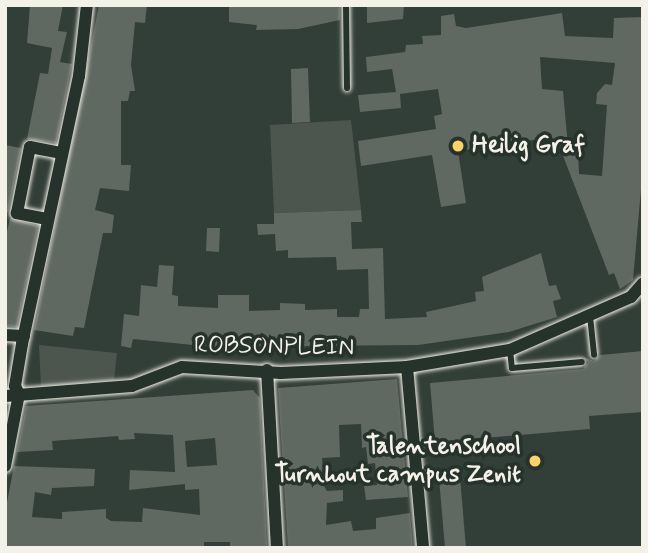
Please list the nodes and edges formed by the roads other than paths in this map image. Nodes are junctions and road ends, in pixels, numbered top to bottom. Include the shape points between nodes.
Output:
1 (87, 5) edge
2 (345, 5) edge
3 (347, 88) dead end
4 (60, 153) junction
5 (47, 219) junction
6 (643, 283) edge
7 (590, 316) junction
8 (5, 335) edge
9 (24, 336) junction
10 (510, 350) junction
11 (594, 355) dead end
12 (582, 362) dead end
13 (407, 367) junction
14 (267, 370) junction
15 (12, 395) edge
16 (5, 466) edge
17 (278, 548) edge
18 (423, 548) edge

1 - 4 street via 79,76
2 - 3 lane
4 - 5 street
4 - 5 street via 30,147 17,213
5 - 9 street
6 - 7 street, ROBSONPLEIN via 631,297
7 - 10 street, ROBSONPLEIN
7 - 11 lane
8 - 9 street
9 - 15 street
10 - 12 lane via 512,368
10 - 13 street, ROBSONPLEIN
13 - 14 street, ROBSONPLEIN
13 - 18 street
14 - 15 street, ROBSONPLEIN via 183,367 132,386
14 - 17 street
15 - 16 street

